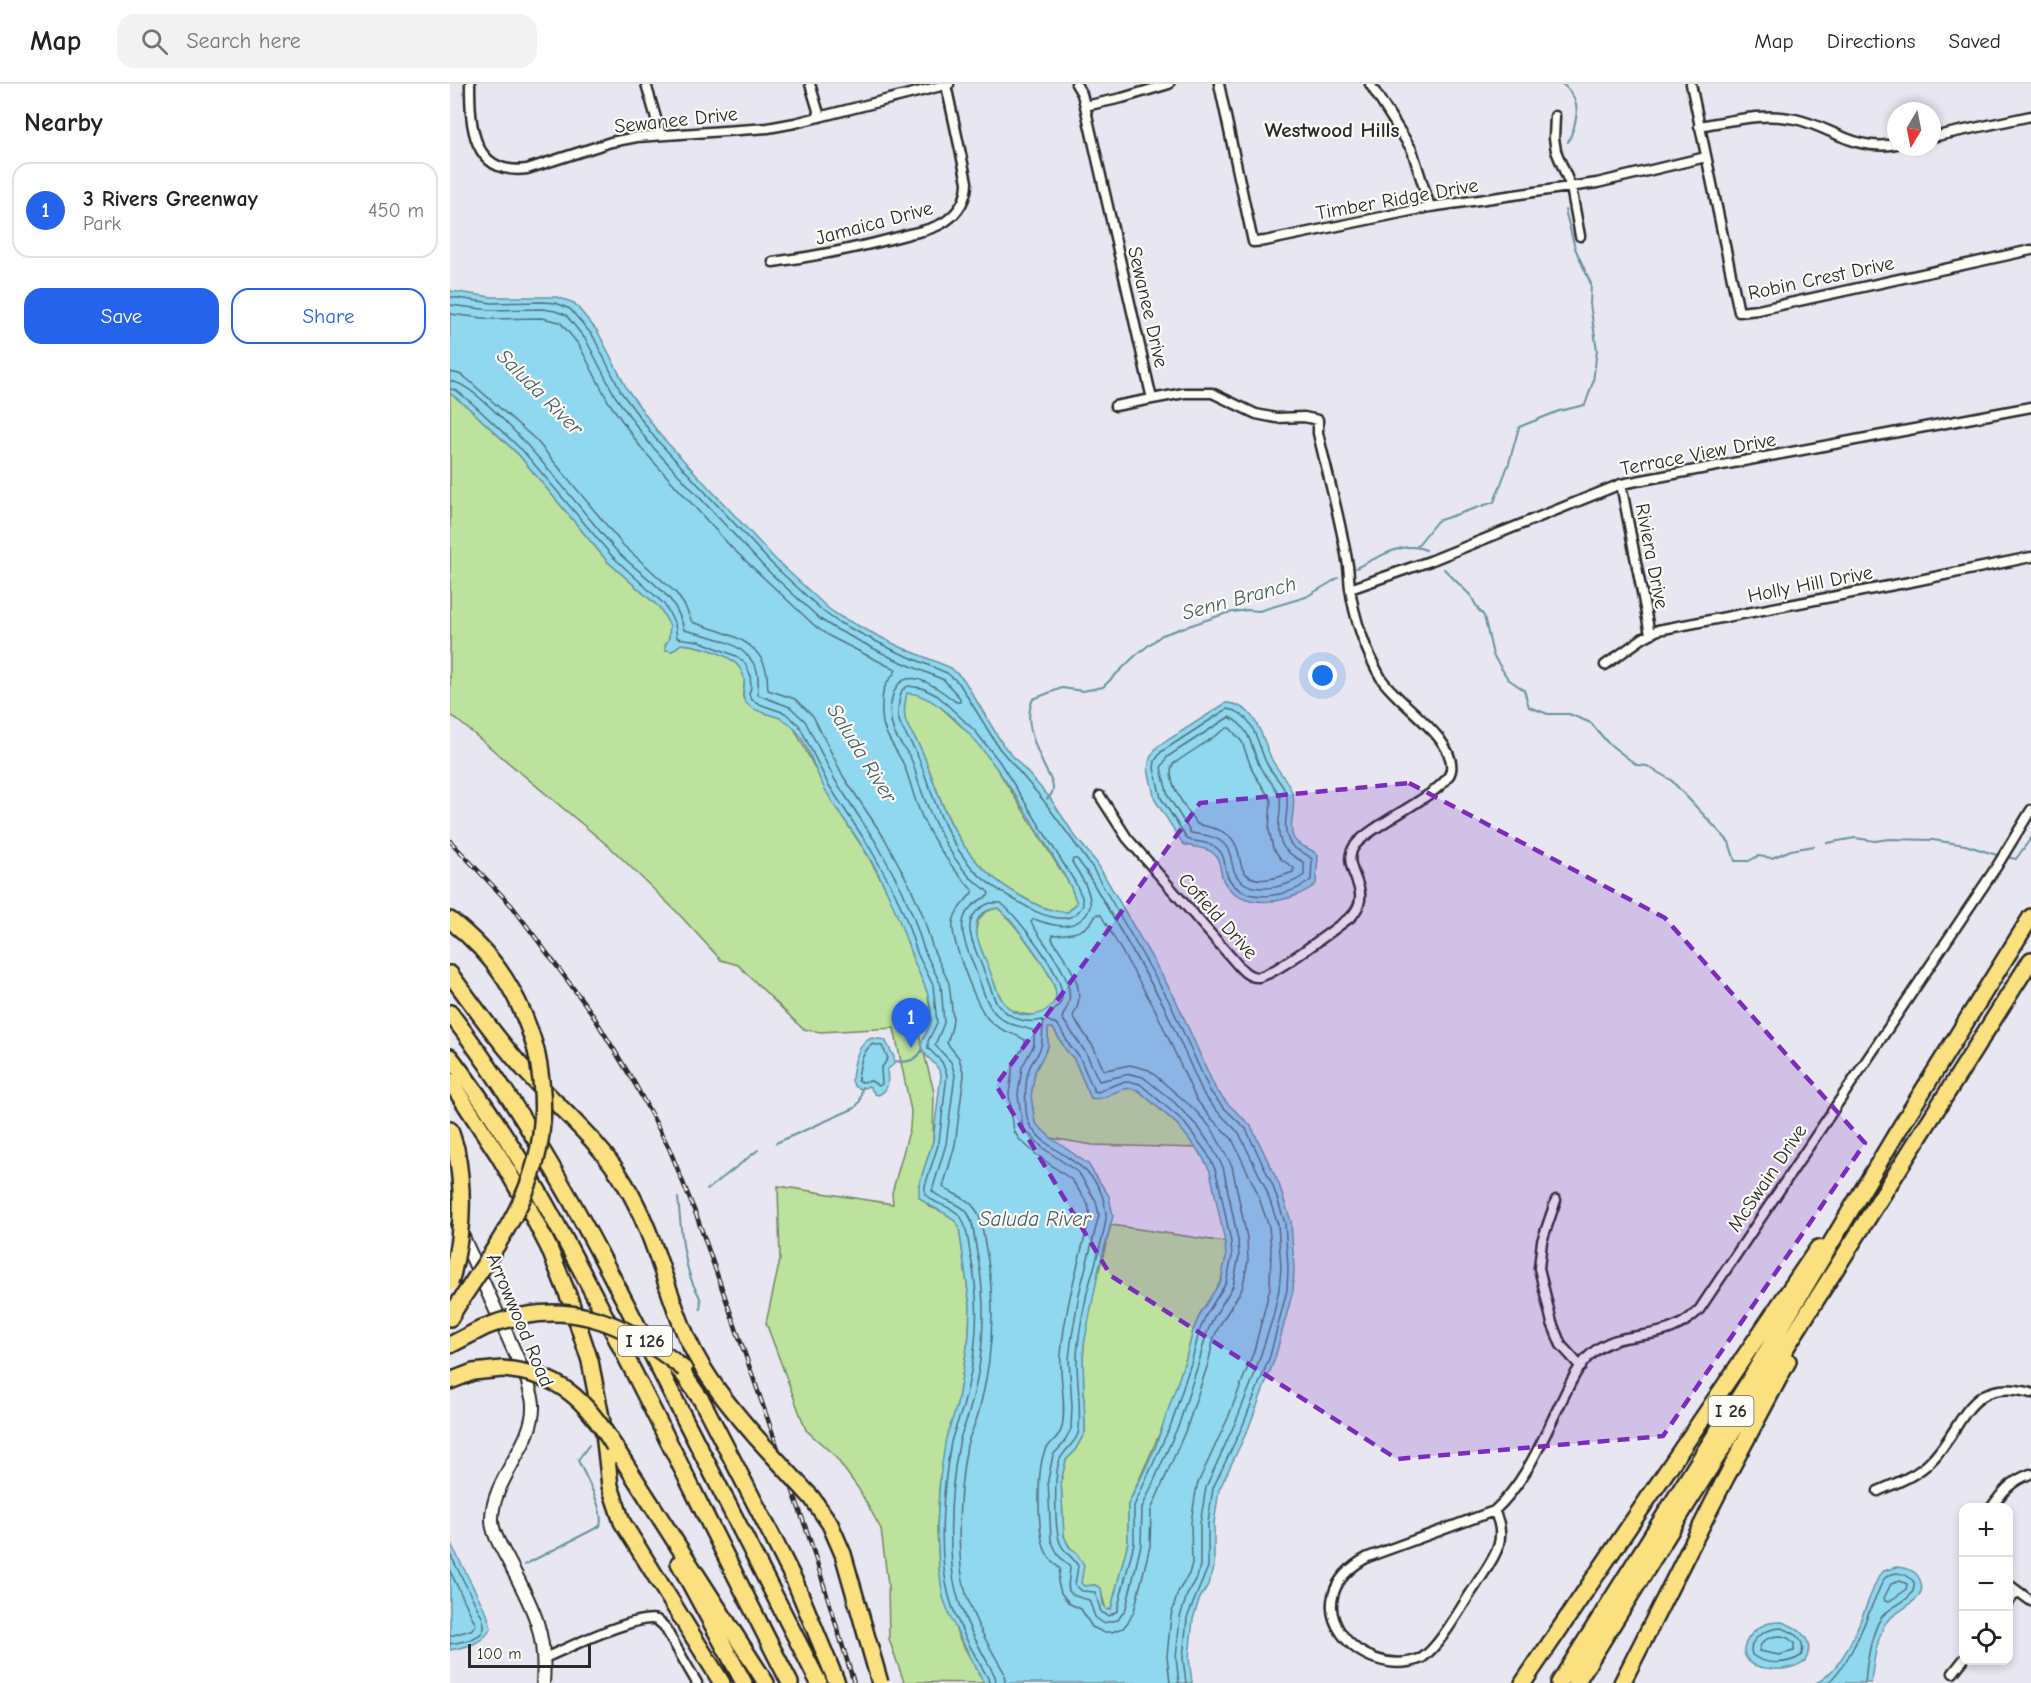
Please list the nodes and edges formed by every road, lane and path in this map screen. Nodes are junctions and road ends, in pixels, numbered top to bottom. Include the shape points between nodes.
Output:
1 (470, 84) edge
2 (646, 84) edge
3 (810, 84) edge
4 (1076, 84) edge
5 (1169, 84) edge
6 (1219, 84) edge
7 (1370, 84) edge
8 (1691, 84) edge
9 (947, 85) edge
10 (1085, 106) junction
11 (1555, 116) dead end
12 (2031, 116) edge
13 (820, 117) junction
14 (1699, 126) junction
15 (661, 135) junction
16 (1941, 135) edge
17 (1887, 145) edge
18 (1706, 157) junction
19 (1571, 187) junction
20 (1430, 207) junction
21 (1580, 236) dead end
22 (2031, 250) edge
23 (773, 262) dead end
24 (1152, 399) junction
25 (1115, 406) dead end
26 (2031, 407) edge
27 (1621, 484) junction
28 (2031, 556) edge
29 (1350, 589) junction
30 (1650, 634) junction
31 (1605, 665) dead end
32 (1100, 796) dead end
33 (2031, 810) edge
34 (2031, 917) edge
35 (450, 920) edge
36 (2031, 960) edge
37 (450, 974) edge
38 (450, 1012) edge
39 (450, 1058) edge
40 (450, 1081) edge
41 (450, 1130) edge
42 (1896, 1134) junction
43 (1556, 1200) dead end
44 (450, 1208) edge
45 (1868, 1217) junction
46 (450, 1283) edge
47 (454, 1312) edge
48 (450, 1345) edge
49 (660, 1350) junction
50 (1581, 1367) junction
51 (450, 1381) edge
52 (2031, 1392) edge
53 (726, 1405) junction
54 (630, 1470) junction
55 (2030, 1474) edge
56 (1878, 1491) dead end
57 (1995, 1503) edge
58 (1494, 1511) junction
59 (2013, 1588) edge
60 (2017, 1592) junction
61 (2013, 1596) edge
62 (2031, 1600) edge
63 (545, 1658) junction
64 (1959, 1665) edge
65 (1953, 1673) dead end
66 (1527, 1677) edge
67 (543, 1683) edge
68 (697, 1683) edge
69 (722, 1683) edge
70 (744, 1683) edge
71 (766, 1683) edge
72 (790, 1683) edge
73 (819, 1683) edge
74 (837, 1683) edge
75 (880, 1683) edge
76 (1559, 1683) edge
77 (1576, 1683) edge
78 (1622, 1683) edge

1 - 15 street, Sewanee Drive via 472,134 489,160 501,168 527,169 611,142
2 - 15 street
3 - 13 street
4 - 10 street, Sewanee Drive
5 - 10 street
6 - 20 street, Timber Ridge Drive via 1252,242
7 - 20 street via 1412,150
8 - 14 street, Robin Crest Drive
9 - 13 street, Sewanee Drive
9 - 23 street, Jamaica Drive via 967,182 965,198 953,215 933,228 862,247
10 - 24 street, Sewanee Drive
11 - 19 street via 1556,151
12 - 16 street
13 - 15 street, Sewanee Drive via 768,128
14 - 17 street via 1779,116 1813,124 1856,143
14 - 18 street, Robin Crest Drive
18 - 19 street, Timber Ridge Drive
18 - 22 street, Robin Crest Drive via 1739,312
19 - 20 street, Timber Ridge Drive
19 - 21 street
24 - 25 street
24 - 29 street, Cofield Drive via 1212,393 1256,414 1318,420
26 - 27 street, Terrace View Drive
27 - 29 street, Terrace View Drive
27 - 30 street, Riviera Drive
28 - 30 street, Holly Hill Drive
29 - 32 street, Cofield Drive via 1360,631 1382,679 1436,735 1451,757 1451,771 1442,786 1370,830 1354,846 1350,858 1360,903 1353,916 1279,967 1259,976 1250,975 1127,837
30 - 31 street, Holly Hill Drive
33 - 50 street, McSwain Drive via 1699,1310 1671,1329 1604,1344
34 - 42 highway, I 26
35 - 47 highway, bridge via 501,970 522,1009 536,1050 543,1111 531,1181 520,1206
36 - 45 highway, I 26
37 - 53 highway via 522,1067 616,1170 648,1231 691,1347
38 - 73 highway, I 126 via 483,1056 570,1197
39 - 72 highway, I 126 via 512,1147 555,1221
40 - 69 highway via 526,1203 570,1300 590,1361 610,1486 622,1522
41 - 46 highway, bridge via 463,1206
42 - 66 highway
42 - 76 highway, I 26 via 1746,1386
43 - 50 street via 1542,1241 1539,1268 1561,1346
44 - 63 street, Arrowwood Road via 528,1382 533,1405 526,1435 493,1504 492,1523 536,1615
45 - 77 highway, I 26
45 - 78 highway via 1792,1352
48 - 49 highway, bridge via 513,1317 571,1313 613,1324
49 - 53 highway, bridge
49 - 74 highway via 702,1401 796,1584
50 - 58 street, McSwain Drive via 1520,1483
51 - 54 highway, bridge via 473,1372 502,1369 540,1376 568,1390 590,1411
52 - 56 street via 2000,1390 1973,1402 1930,1462
53 - 75 highway, bridge via 812,1498 830,1524 843,1554
54 - 70 highway
54 - 71 highway
55 - 57 street via 2006,1487
58 - 58 street, McSwain Drive via 1368,1557 1350,1569 1337,1587 1332,1608 1334,1629 1345,1646 1366,1661 1386,1667 1410,1664 1428,1653 1495,1556 1501,1533
59 - 60 street
60 - 61 street
60 - 62 street
63 - 67 street, Arrowwood Road
63 - 68 street via 613,1629 646,1619 658,1620
64 - 65 street

